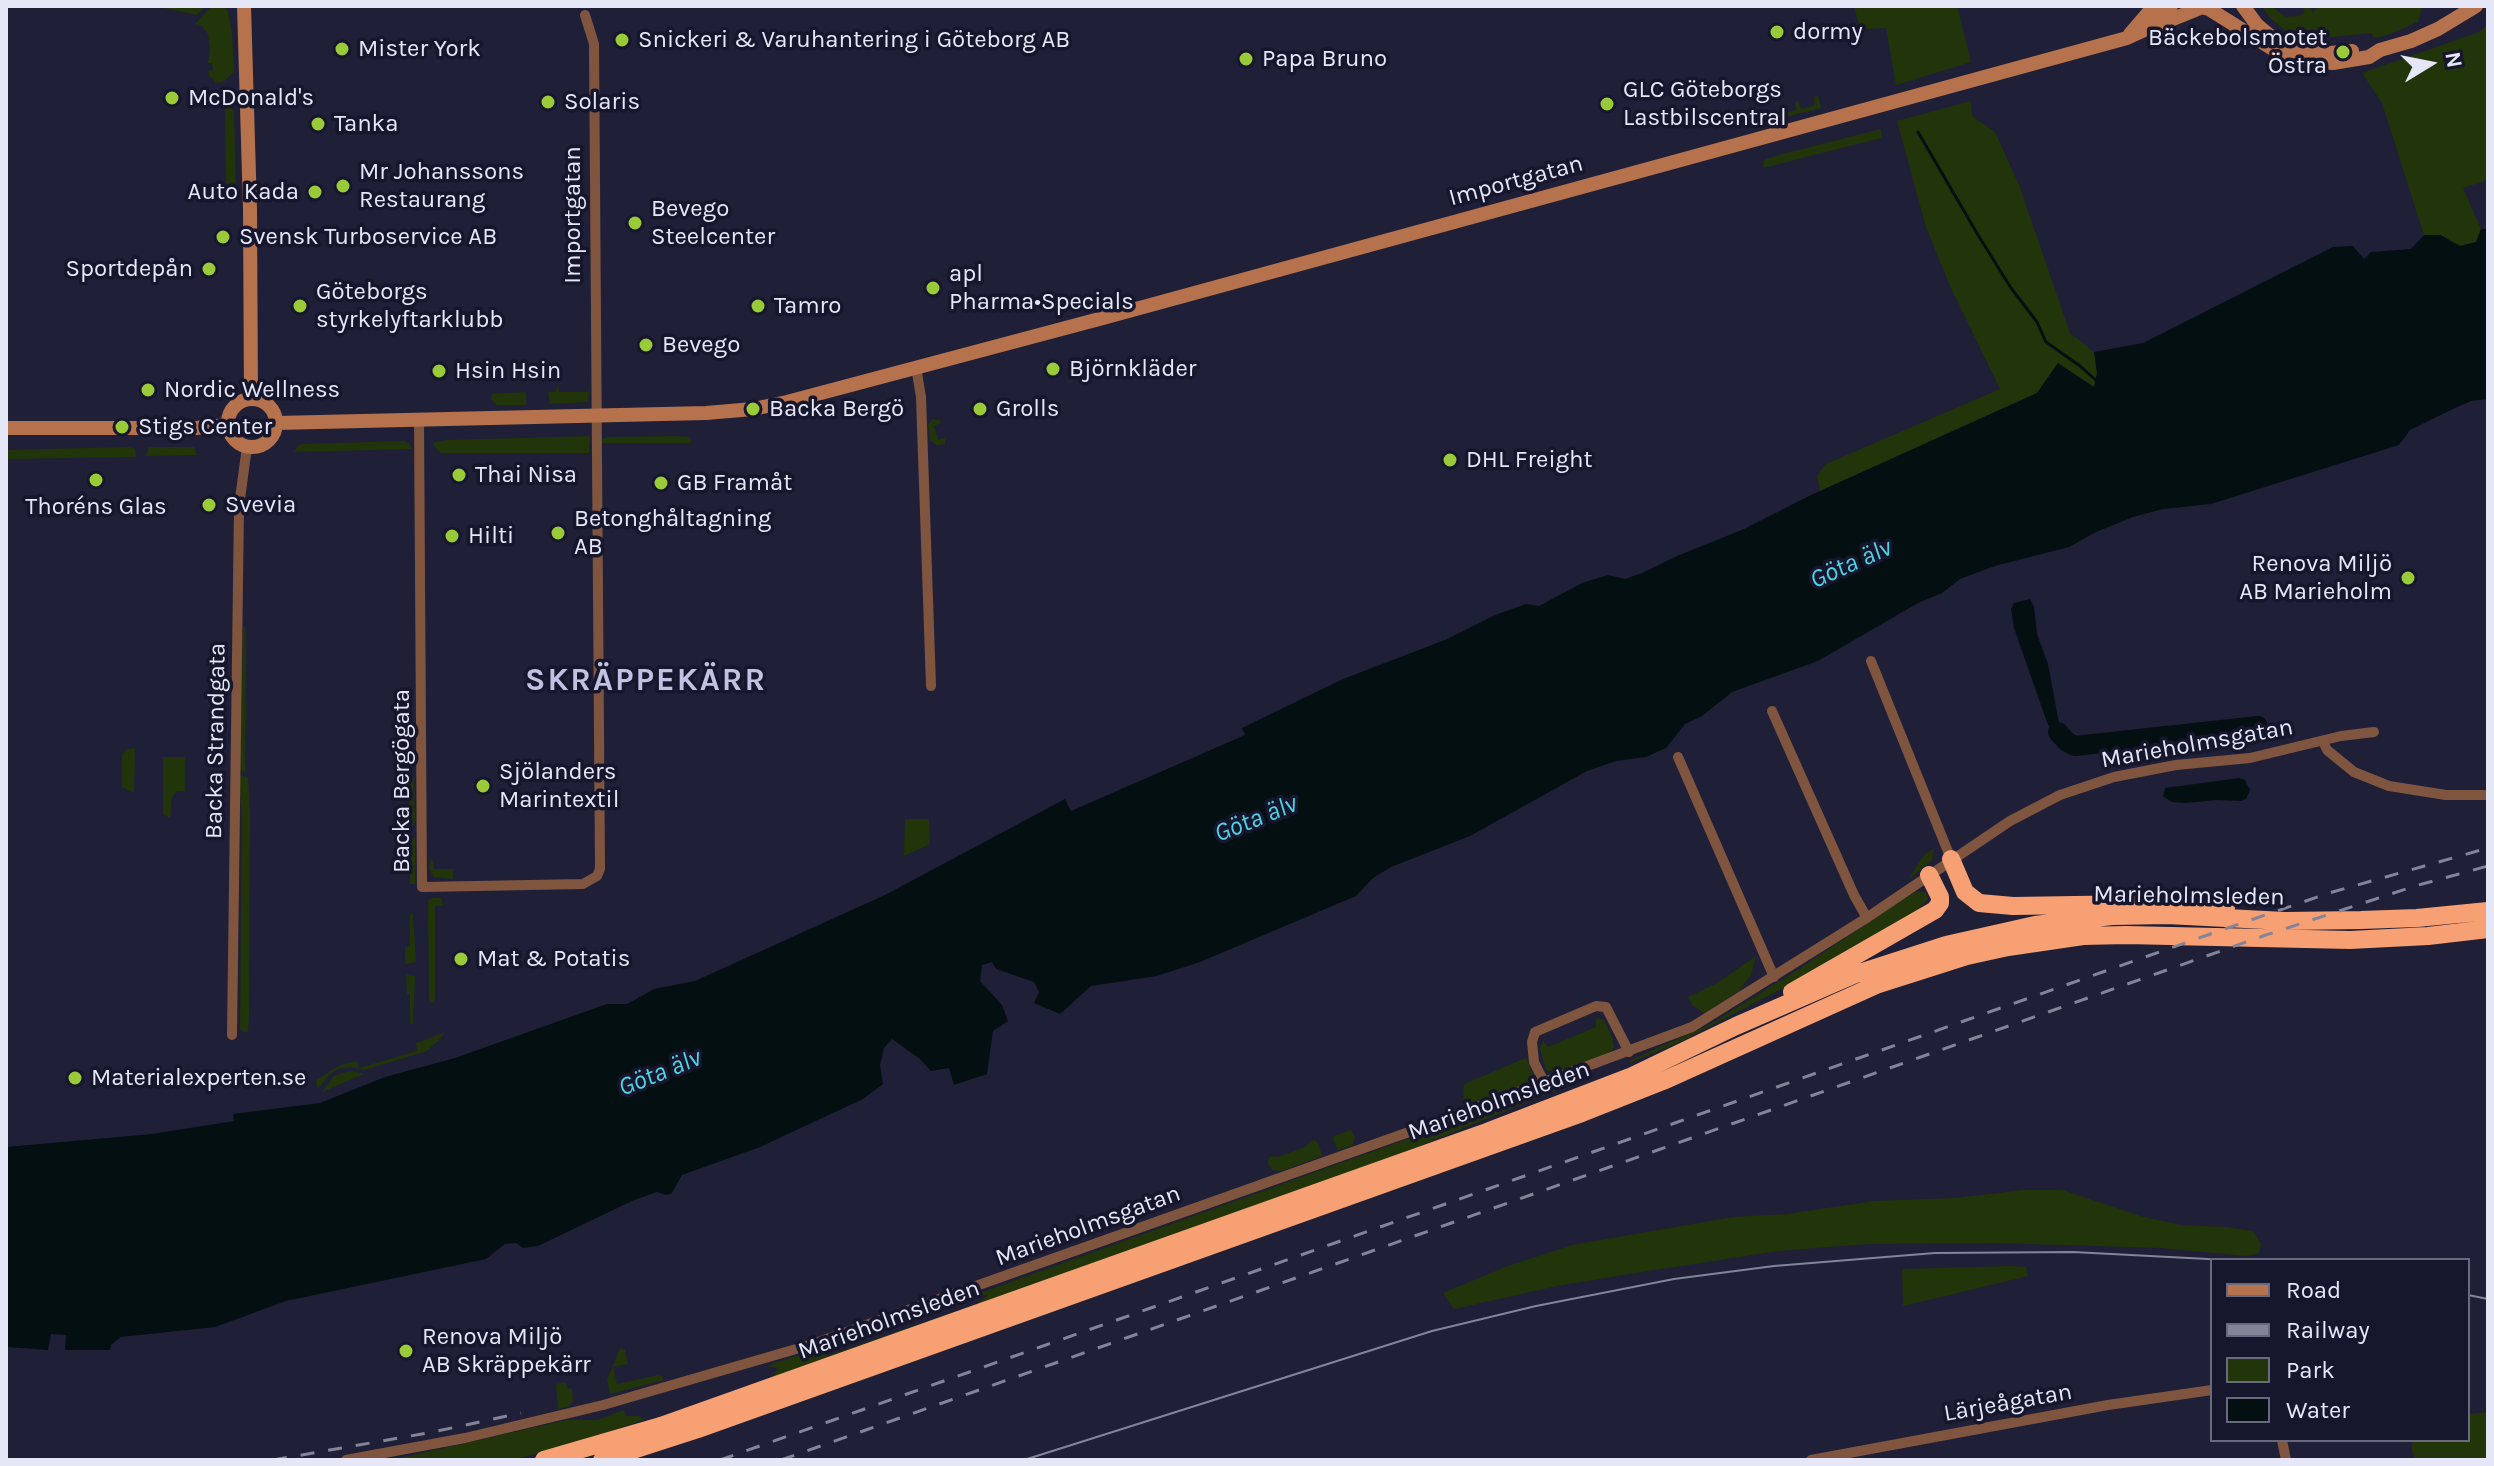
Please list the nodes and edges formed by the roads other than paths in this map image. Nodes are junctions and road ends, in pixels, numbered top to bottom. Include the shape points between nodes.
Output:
1 (244, 6) edge
2 (2154, 6) edge
3 (2171, 6) edge
4 (2243, 6) edge
5 (2476, 6) edge
6 (2206, 7) edge
7 (585, 15) dead end
8 (2127, 38) junction
9 (2380, 50) junction
10 (916, 367) junction
11 (251, 399) junction
12 (596, 415) junction
13 (419, 420) junction
14 (276, 423) junction
15 (228, 425) junction
16 (6, 428) edge
17 (247, 447) junction
18 (1871, 661) dead end
19 (931, 686) dead end
20 (1772, 711) dead end
21 (2374, 732) dead end
22 (2323, 741) junction
23 (1678, 757) dead end
24 (2488, 795) edge
25 (1951, 859) junction
26 (1929, 875) junction
27 (2488, 911) edge
28 (1867, 918) junction
29 (2285, 921) junction
30 (2488, 929) edge
31 (1774, 977) junction
32 (1736, 1026) junction
33 (232, 1035) dead end
34 (1629, 1052) junction
35 (1545, 1084) junction
36 (2210, 1390) edge
37 (346, 1460) edge
38 (544, 1460) edge
39 (602, 1460) edge
40 (1811, 1460) edge

1 - 11 street
2 - 8 street
3 - 8 street, Importgatan via 2149,28
4 - 9 street via 2257,25 2285,43 2330,53
5 - 9 street via 2438,29
6 - 8 street, Importgatan via 2142,38
6 - 9 street via 2273,49 2308,61 2333,63
7 - 12 street, Importgatan via 594,44
8 - 10 street, Importgatan
10 - 12 street, Importgatan via 753,409
10 - 19 street
11 - 14 street via 269,405
11 - 15 street via 234,407
12 - 13 street, Importgatan
12 - 13 street, Backa Bergögata via 600,869 583,884 422,887
13 - 14 street, Importgatan
14 - 17 street via 267,442
15 - 16 street
15 - 17 street via 234,439
17 - 33 street, Backa Strandgata via 239,506
18 - 25 street
20 - 28 street
21 - 22 street, Marieholmsgatan
22 - 24 street via 2354,772 2389,786
22 - 25 street, Marieholmsgatan via 2095,782 2010,821
23 - 31 street
25 - 26 street, Marieholmsgatan
25 - 29 highway via 1965,892 1979,903 2201,903
26 - 28 street, Marieholmsgatan
26 - 32 highway via 1940,897 1935,910
27 - 29 highway, Marieholmsleden
28 - 31 street, Marieholmsgatan
29 - 32 highway, Marieholmsleden via 2112,916 2000,932 1889,962
30 - 39 highway, Marieholmsleden via 2350,940 2083,936 1954,960 1876,985 1582,1113
31 - 34 street, Marieholmsgatan via 1692,1027
32 - 38 highway, Marieholmsleden via 1630,1077 1487,1132 735,1400
34 - 35 street, Marieholmsgatan
34 - 35 street via 1606,1007 1596,1006 1535,1032 1534,1062
35 - 37 street, Marieholmsgatan via 810,1345 522,1425
36 - 40 street, Lärjeågatan

